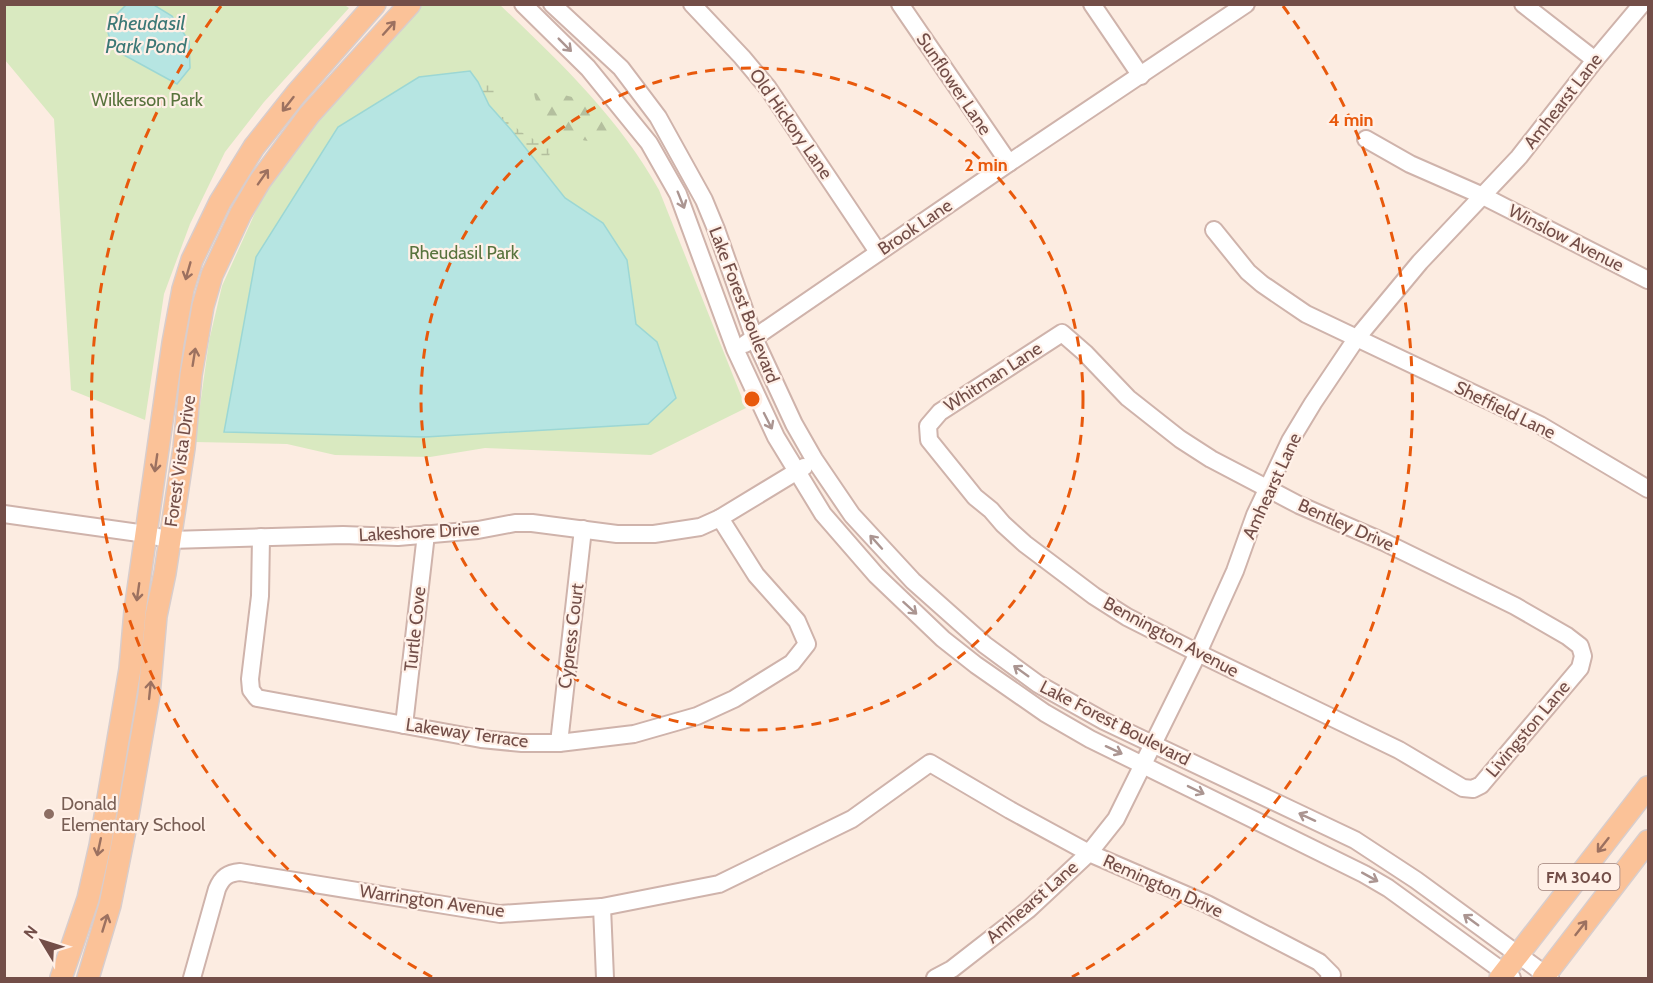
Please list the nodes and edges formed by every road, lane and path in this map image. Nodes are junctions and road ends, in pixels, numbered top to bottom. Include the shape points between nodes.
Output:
1 (375, 4) edge
2 (411, 4) edge
3 (523, 4) edge
4 (552, 4) edge
5 (692, 4) edge
6 (900, 4) edge
7 (1092, 4) edge
8 (1246, 4) edge
9 (1523, 4) edge
10 (1642, 4) edge
11 (1595, 60) junction
12 (1141, 76) junction
13 (1366, 139) dead end
14 (1009, 163) junction
15 (1484, 196) junction
16 (1214, 230) dead end
17 (878, 252) junction
18 (1648, 280) edge
19 (1062, 333) joint
20 (1356, 339) junction
21 (754, 340) junction
22 (735, 349) junction
23 (928, 426) joint
24 (814, 459) junction
25 (796, 472) junction
26 (1268, 488) junction
27 (1648, 489) edge
28 (4, 514) edge
29 (720, 518) junction
30 (583, 529) junction
31 (146, 534) junction
32 (426, 534) junction
33 (261, 537) junction
34 (170, 540) junction
35 (1198, 653) junction
36 (1583, 656) joint
37 (120, 724) junction
38 (404, 725) junction
39 (144, 728) junction
40 (559, 743) junction
41 (1154, 745) junction
42 (930, 763) joint
43 (1143, 764) junction
44 (1648, 787) edge
45 (1463, 788) joint
46 (1648, 841) edge
47 (1089, 853) junction
48 (603, 907) junction
49 (1519, 954) junction
50 (958, 974) edge
51 (1330, 976) edge
52 (1506, 977) edge
53 (1546, 977) edge
54 (62, 978) edge
55 (88, 978) edge
56 (192, 978) edge
57 (605, 978) edge
58 (934, 978) edge

1 -> 31 main road, Forest Vista Drive via 254,147 220,202 192,260 173,343
34 -> 2 main road, Forest Vista Drive via 193,364 212,275 260,181 309,115
3 -> 22 street, Lake Forest Boulevard via 588,68 649,143 678,194
4 - 21 street, Lake Forest Boulevard via 621,68 658,117 704,200
5 - 17 street, Old Hickory Lane via 768,88
6 - 14 street, Sunflower Lane
7 - 12 street
8 - 12 street, Brook Lane
9 - 11 street
10 - 11 street, Amhearst Lane
11 - 15 street, Amhearst Lane
12 - 14 street, Brook Lane
13 - 15 street, Winslow Avenue via 1410,164
14 - 17 street, Brook Lane
15 - 18 street, Winslow Avenue
15 - 20 street, Amhearst Lane via 1420,262
16 - 20 street, Sheffield Lane via 1262,284 1306,314
17 - 21 street, Brook Lane
19 - 23 street, Whitman Lane via 940,412
19 - 26 street, Bentley Drive via 1128,398 1180,439
20 - 26 street, Amhearst Lane via 1290,441
20 - 27 street, Sheffield Lane via 1540,425
21 - 22 street, Brook Lane
21 - 24 street, Lake Forest Boulevard
22 -> 25 street, Lake Forest Boulevard
23 - 35 street, Bennington Avenue via 930,440 946,463 1025,544 1094,597
24 - 25 street, Lakeshore Drive
41 -> 24 street, Lake Forest Boulevard via 1038,684 958,623 852,515
25 - 29 street, Lakeshore Drive
25 -> 43 street, Lake Forest Boulevard via 854,552 943,639 1045,713
26 - 35 street, Amhearst Lane
26 - 36 street, Bentley Drive via 1515,606 1567,636 1580,646
28 - 31 street, Lakeshore Drive
29 - 30 street, Lakeshore Drive via 700,527 654,534
29 - 40 street, Lakeway Terrace via 756,575 797,621 807,644 802,653 734,699 697,716 634,734
30 - 32 street, Lakeshore Drive via 515,523
30 - 40 street, Cypress Court
31 - 34 street, Lakeshore Drive
31 -> 37 main road, Forest Vista Drive
32 - 33 street, Lakeshore Drive
32 - 38 street, Turtle Cove
33 - 34 street, Lakeshore Drive
33 - 38 street, Lakeway Terrace via 260,596 250,679 254,695 261,700
39 -> 34 main road, Forest Vista Drive via 156,616
35 - 41 street, Amhearst Lane
35 - 45 street, Bennington Avenue via 1399,750
36 - 45 street, Livingston Lane via 1580,668 1481,785
37 - 39 main road
37 -> 54 main road, Forest Vista Drive via 88,899
38 - 40 street, Lakeway Terrace via 481,739
55 -> 39 main road, Forest Vista Drive via 110,905
41 - 43 street, Amhearst Lane
49 -> 41 street, Lake Forest Boulevard via 1355,840
42 - 47 street, Remington Drive
42 - 48 street, Warrington Avenue via 852,819 719,884
43 - 47 street, Amhearst Lane via 1116,819
43 -> 52 street, Lake Forest Boulevard via 1380,883
44 -> 49 main road, FM 3040
53 -> 46 main road, FM 3040
47 - 50 street, Amhearst Lane
47 - 51 street, Remington Drive via 1207,904 1318,962
48 - 56 street, Warrington Avenue via 500,914 240,872 225,876 217,889
48 - 57 street
49 - 52 main road, FM 3040
49 - 53 street, Lake Forest Boulevard
50 - 58 street, Amhearst Lane

